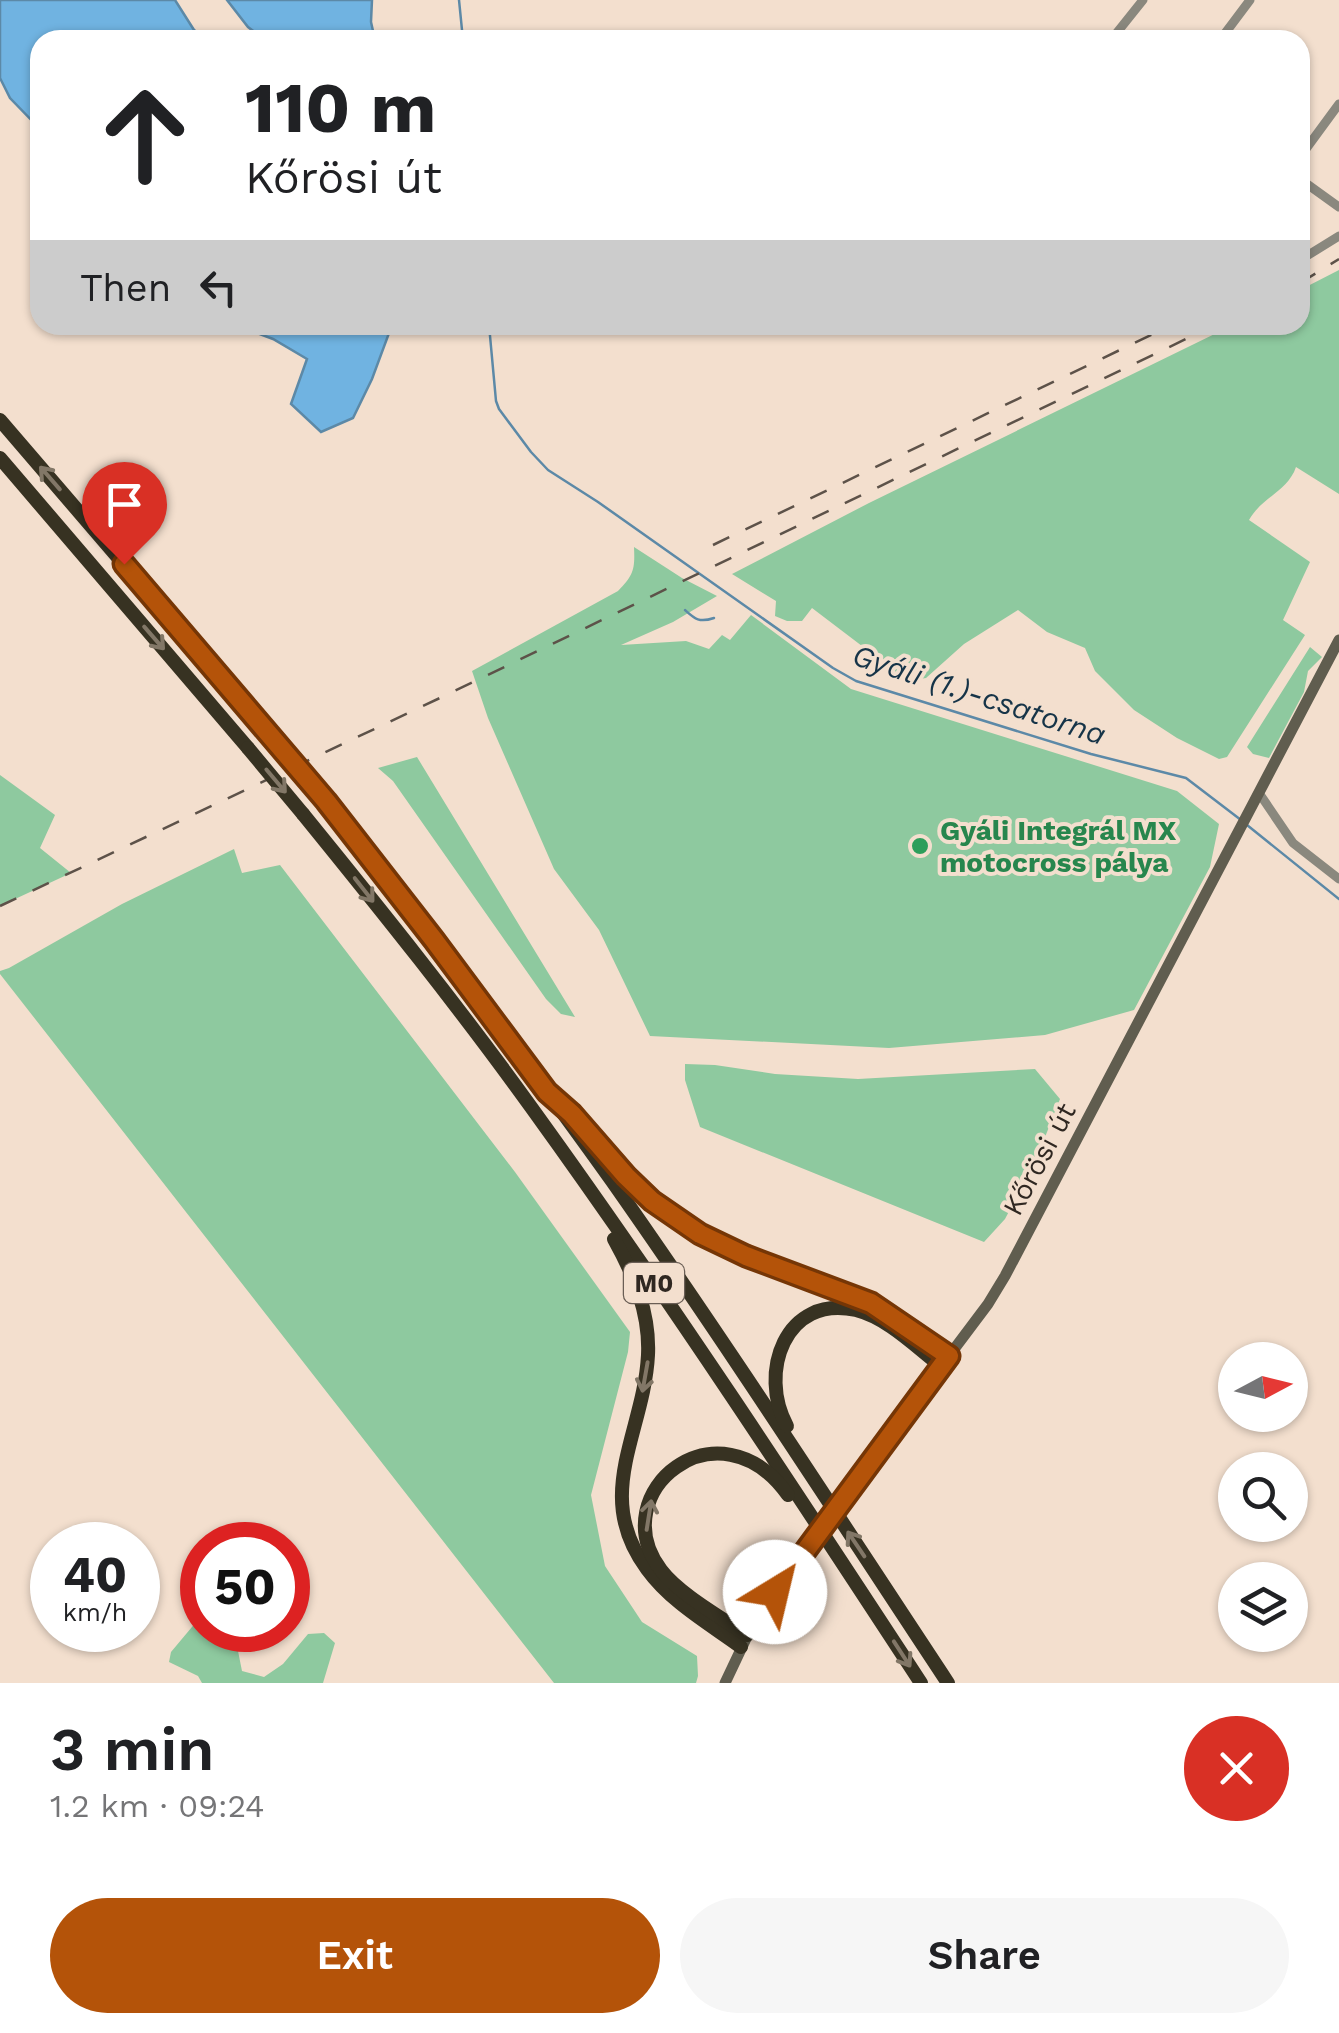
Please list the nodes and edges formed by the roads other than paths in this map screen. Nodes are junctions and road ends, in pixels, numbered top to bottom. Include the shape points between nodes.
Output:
1 (1143, 0) edge
2 (1250, 0) edge
3 (1119, 30) edge
4 (1228, 30) edge
5 (1339, 104) edge
6 (1310, 143) edge
7 (1310, 185) edge
8 (1339, 206) edge
9 (1339, 236) edge
10 (1310, 253) edge
11 (0, 420) edge
12 (0, 458) edge
13 (1339, 640) edge
14 (1258, 794) junction
15 (1339, 879) edge
16 (547, 1092) junction
17 (566, 1156) junction
18 (945, 1361) junction
19 (805, 1467) junction
20 (845, 1567) junction
21 (744, 1641) junction
22 (725, 1683) edge
23 (922, 1683) edge
24 (948, 1683) edge

1 - 3 street
2 - 4 street
5 - 6 street
7 - 8 street
9 - 10 street
16 -> 11 highway, M0, bridge via 326,801
12 -> 17 highway, M0, bridge via 303,814
13 - 14 main road, Kőrösi út
14 - 15 street via 1293,843
14 - 18 main road, Kőrösi út via 1012,1264
16 - 18 highway via 626,1176 684,1224 746,1256 871,1303
16 - 19 highway, M0
17 - 20 highway, M0
17 -> 21 highway via 630,1270 645,1317 647,1369 620,1494 628,1536 668,1593
18 - 19 highway via 862,1312 832,1310 798,1324 781,1346 774,1378 781,1414
18 - 21 main road, Kőrösi út, bridge
24 -> 19 highway, M0
21 -> 20 highway via 674,1584 651,1552 650,1502 680,1464 718,1453 756,1463
20 -> 23 highway, M0
21 - 22 main road

